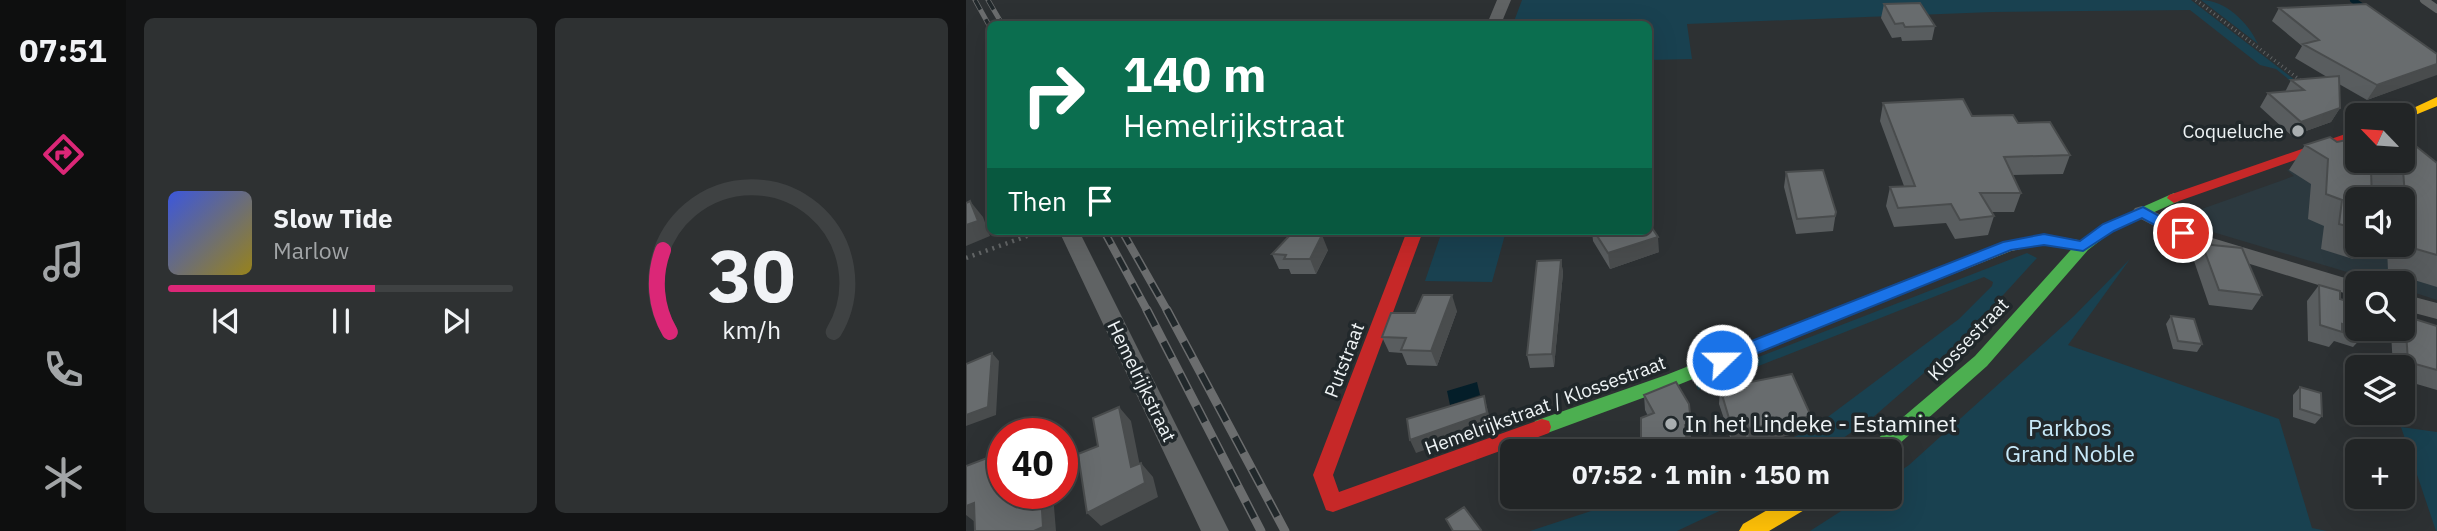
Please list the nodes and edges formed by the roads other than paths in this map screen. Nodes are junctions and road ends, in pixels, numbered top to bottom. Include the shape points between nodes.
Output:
1 (1504, 0) edge
2 (2424, 0) edge
3 (2437, 9) edge
4 (1495, 21) edge
5 (2437, 102) edge
6 (2415, 111) edge
7 (2345, 138) edge
8 (2143, 212) junction
9 (1071, 235) edge
10 (1413, 235) edge
11 (2083, 246) junction
12 (2345, 285) edge
13 (2415, 305) edge
14 (2437, 311) edge
15 (1891, 439) edge
16 (1333, 503) joint
17 (1788, 509) edge
18 (1215, 531) edge
19 (1750, 531) edge

1 - 4 street
2 - 3 lane
5 - 6 street
7 - 8 street via 2195,189
8 - 11 street via 2109,227
8 - 12 street via 2202,242
9 - 18 street, Hemelrijkstraat
10 - 16 street, Putstraat via 1323,475
11 - 15 street, Klossestraat via 1981,361
11 - 16 street, Hemelrijkstraat / Klossestraat via 2044,240 2008,246 1672,380
13 - 14 street
17 - 19 street

